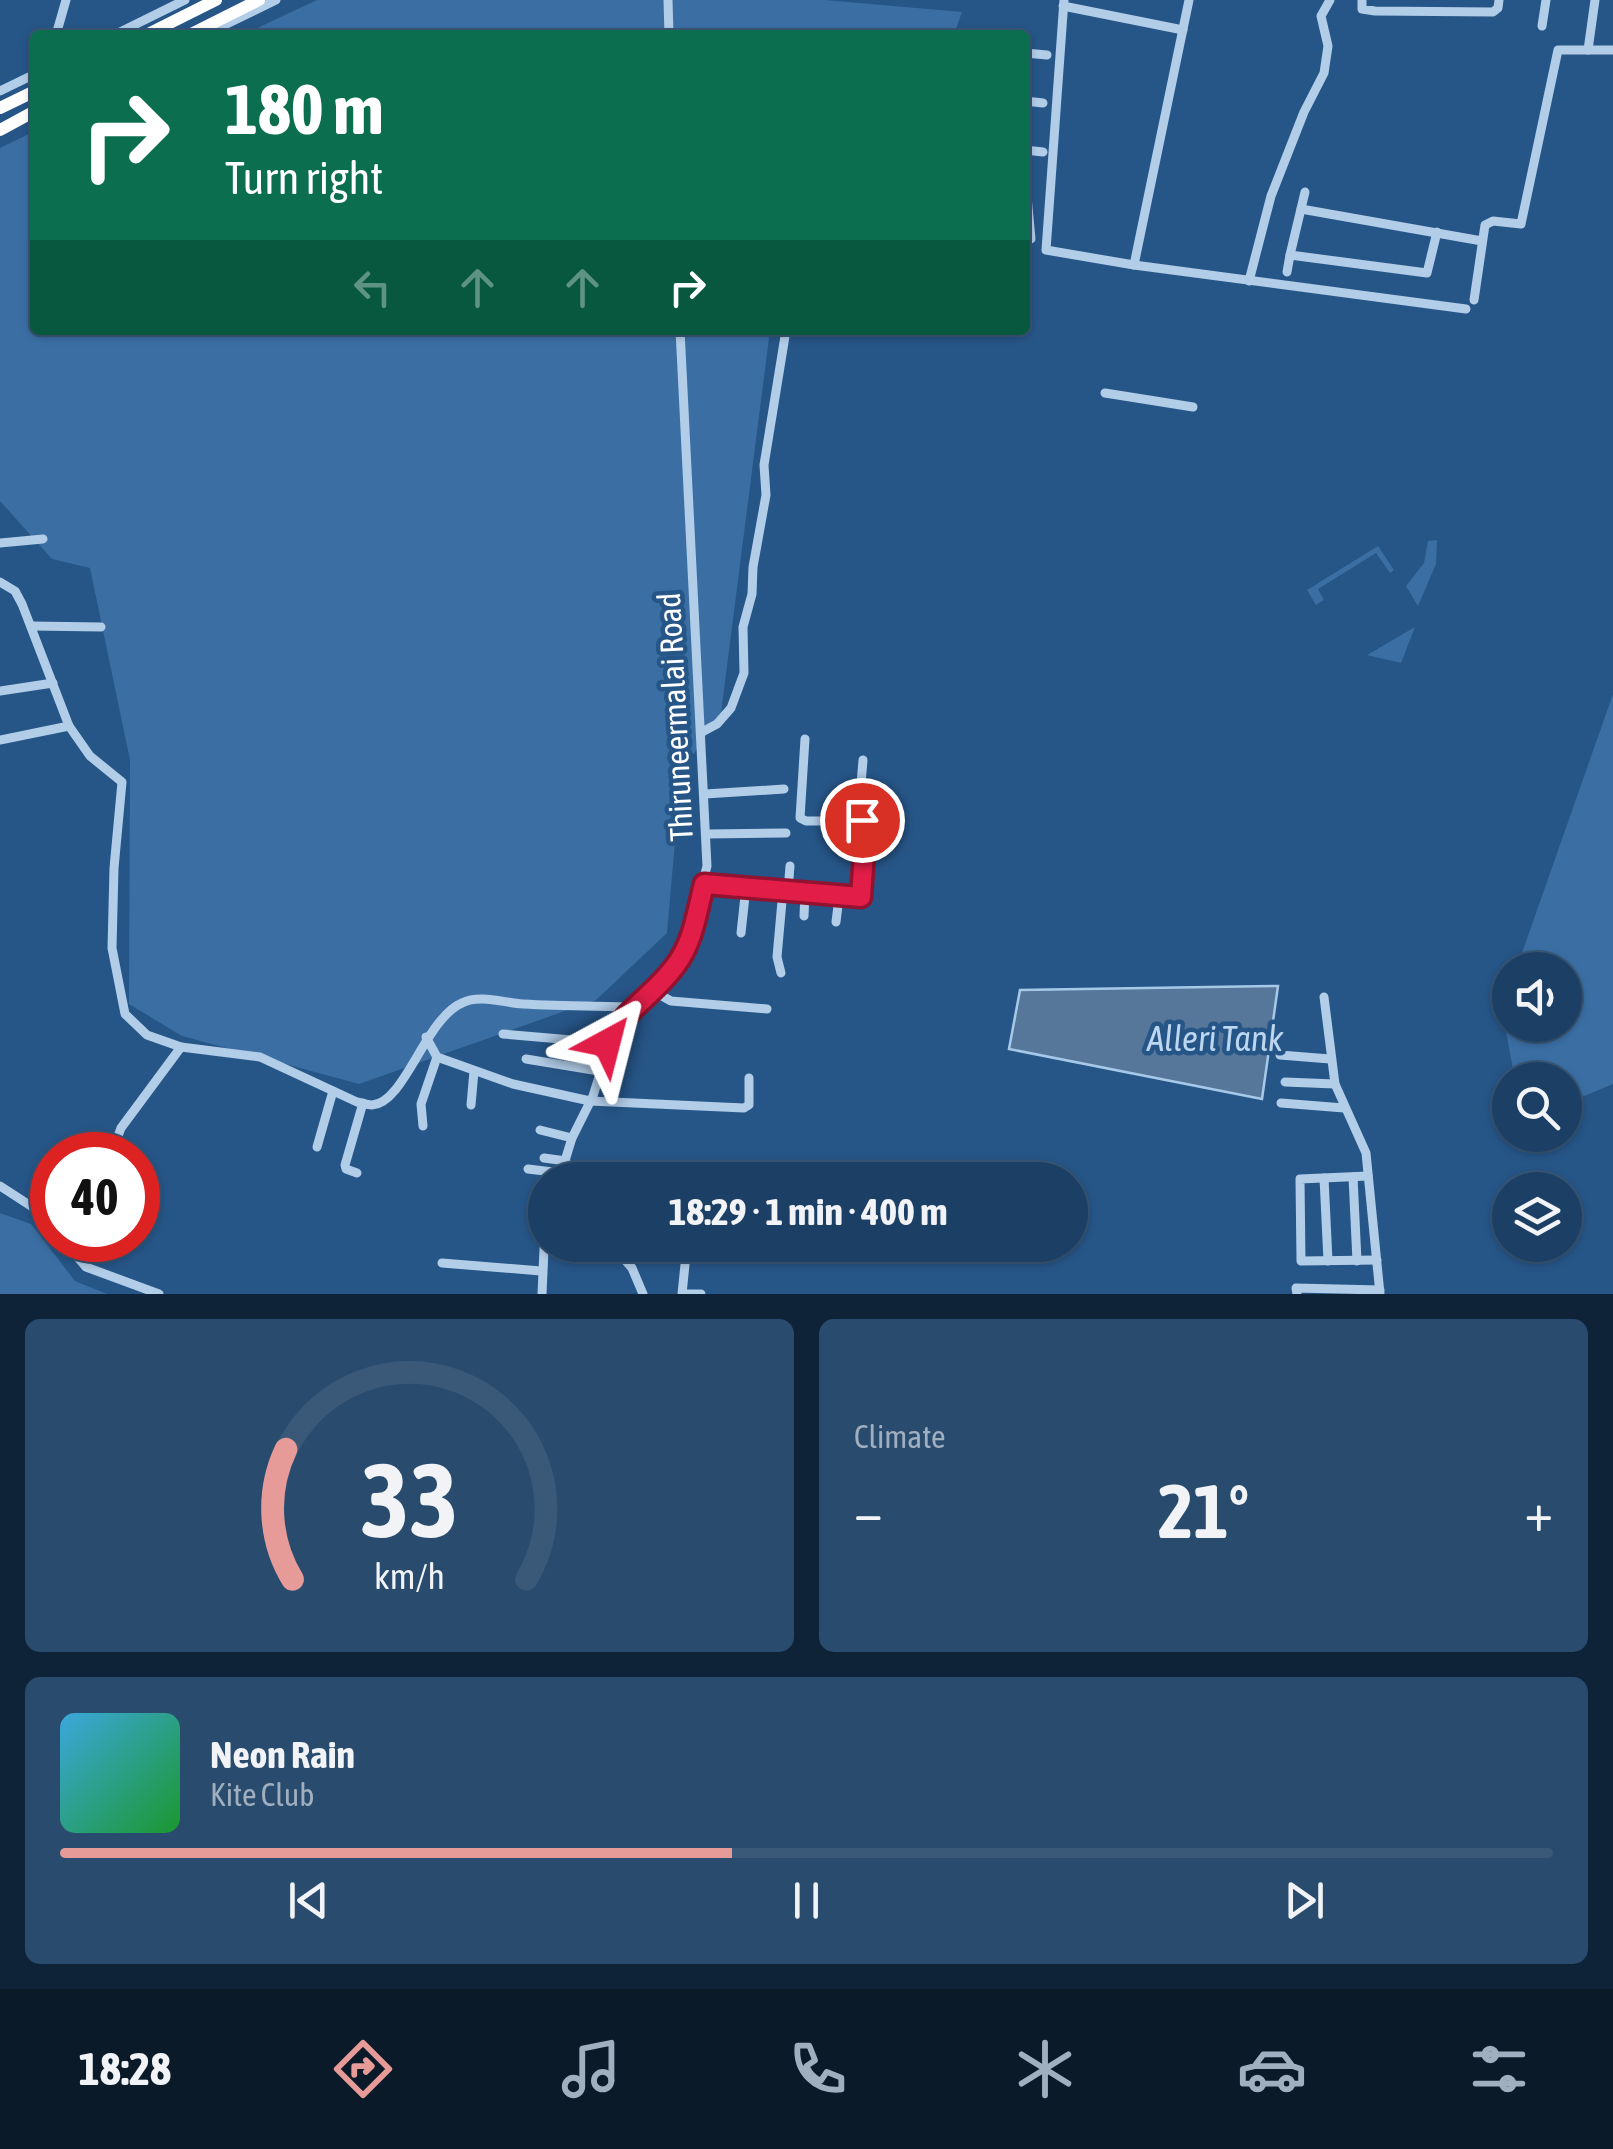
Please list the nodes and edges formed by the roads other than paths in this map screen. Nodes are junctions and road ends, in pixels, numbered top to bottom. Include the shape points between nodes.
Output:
1 (66, 0) edge
2 (185, 0) edge
3 (216, 0) edge
4 (259, 0) edge
5 (276, 0) edge
6 (668, 0) edge
7 (1189, 0) edge
8 (1330, 0) edge
9 (1362, 0) edge
10 (1499, 0) edge
11 (1546, 0) edge
12 (1595, 0) edge
13 (1064, 3) edge
14 (1450, 6) edge
15 (1542, 26) dead end
16 (57, 30) edge
17 (124, 30) edge
18 (156, 30) edge
19 (198, 30) edge
20 (214, 30) edge
21 (669, 30) edge
22 (1184, 30) junction
23 (1588, 50) junction
24 (1613, 50) edge
25 (1030, 53) edge
26 (1048, 55) dead end
27 (30, 76) edge
28 (0, 91) edge
29 (30, 93) edge
30 (1030, 102) edge
31 (1043, 103) dead end
32 (0, 108) edge
33 (30, 117) edge
34 (0, 133) edge
35 (1030, 151) edge
36 (1043, 152) dead end
37 (1305, 192) dead end
38 (1301, 209) junction
39 (1030, 230) edge
40 (1437, 232) junction
41 (1031, 239) dead end
42 (1482, 241) junction
43 (1290, 255) junction
44 (1134, 266) junction
45 (1286, 272) dead end
46 (1249, 281) junction
47 (1474, 300) dead end
48 (1466, 309) dead end
49 (680, 335) edge
50 (785, 335) edge
51 (1105, 393) dead end
52 (1193, 406) dead end
53 (43, 539) dead end
54 (0, 543) edge
55 (0, 582) edge
56 (30, 626) junction
57 (101, 627) dead end
58 (53, 683) junction
59 (0, 691) edge
60 (68, 726) junction
61 (702, 732) junction
62 (805, 739) dead end
63 (0, 740) edge
64 (863, 760) dead end
65 (784, 789) dead end
66 (705, 794) junction
67 (858, 820) junction
68 (786, 833) dead end
69 (708, 834) junction
70 (790, 866) dead end
71 (704, 884) junction
72 (746, 888) junction
73 (786, 891) junction
74 (804, 893) junction
75 (839, 897) junction
76 (804, 916) dead end
77 (836, 922) dead end
78 (741, 933) dead end
79 (781, 972) dead end
80 (653, 991) junction
81 (1324, 998) dead end
82 (632, 1007) junction
83 (766, 1009) dead end
84 (504, 1034) dead end
85 (426, 1038) junction
86 (607, 1043) junction
87 (181, 1047) junction
88 (1280, 1055) dead end
89 (437, 1057) junction
90 (526, 1059) dead end
91 (1330, 1059) junction
92 (474, 1071) junction
93 (599, 1072) junction
94 (750, 1078) dead end
95 (1285, 1082) dead end
96 (1334, 1084) junction
97 (333, 1091) junction
98 (590, 1102) junction
99 (363, 1103) junction
100 (1281, 1103) dead end
101 (471, 1106) dead end
102 (1344, 1108) junction
103 (423, 1126) dead end
104 (540, 1130) dead end
105 (120, 1132) edge
106 (572, 1138) junction
107 (318, 1147) dead end
108 (544, 1158) dead end
109 (566, 1161) joint
110 (357, 1173) dead end
111 (1368, 1176) junction
112 (1353, 1177) junction
113 (1324, 1178) junction
114 (0, 1186) edge
115 (30, 1205) edge
116 (1357, 1260) junction
117 (1378, 1260) junction
118 (1328, 1261) junction
119 (81, 1262) edge
120 (542, 1262) edge
121 (627, 1262) edge
122 (685, 1262) edge
123 (442, 1263) dead end
124 (541, 1271) junction
125 (1380, 1292) edge
126 (160, 1294) edge
127 (542, 1294) edge
128 (643, 1294) edge
129 (701, 1294) edge
130 (1296, 1294) edge

1 - 16 street
2 - 17 street
3 - 18 highway
4 - 19 highway
5 - 20 street
6 - 21 street
7 - 22 street
8 - 46 street via 1321,16 1328,46 1324,73 1271,196
9 - 14 street via 1362,9 1370,10
10 - 14 street via 1494,12
11 - 15 street
12 - 23 street
13 - 22 street
13 - 44 street via 1046,250
22 - 44 street
23 - 24 street
23 - 42 street via 1558,50 1524,219 1515,225 1488,222
25 - 26 street
27 - 28 street
29 - 32 highway
30 - 31 street
33 - 34 highway
35 - 36 street
37 - 38 street
38 - 40 street
38 - 43 street
39 - 41 street
40 - 42 street
40 - 43 street via 1427,274
42 - 47 street
43 - 45 street
44 - 46 street
46 - 48 street
49 - 61 street, Thiruneermalai Road
50 - 61 street via 743,627 744,673 731,708
51 - 52 street
53 - 54 street
55 - 56 street via 15,592
56 - 57 street
56 - 58 street
58 - 59 street
58 - 60 street
60 - 63 street
60 - 87 street via 122,782 112,948 125,1014 147,1035
61 - 66 street, Thiruneermalai Road
62 - 67 street via 800,818
64 - 67 street
65 - 66 street
66 - 69 street, Thiruneermalai Road
67 - 75 street via 866,823 863,894
68 - 69 street
69 - 71 street, Thiruneermalai Road
70 - 73 street
71 - 72 street
71 - 80 street, Thiruneermalai Road via 684,952
72 - 73 street
72 - 78 street
73 - 74 street
73 - 79 street
74 - 75 street
74 - 76 street
75 - 77 street
80 - 82 street, Thiruneermalai Road
80 - 83 street via 670,1000
81 - 91 street
82 - 85 street via 464,1001
82 - 86 street, Thiruneermalai Road
84 - 86 street
85 - 89 street
85 - 99 street via 407,1077 379,1103
86 - 93 street, Thiruneermalai Road
87 - 97 street via 260,1057
87 - 105 street
88 - 91 street
89 - 92 street
89 - 103 street via 421,1104
90 - 93 street
91 - 96 street
92 - 98 street
92 - 101 street
93 - 98 street, Thiruneermalai Road
94 - 98 street via 744,1108
95 - 96 street
96 - 102 street
97 - 99 street
97 - 107 street
98 - 106 street, Thiruneermalai Road
99 - 110 street via 345,1165
100 - 102 street
102 - 111 street via 1366,1152
104 - 106 street
106 - 109 street, Thiruneermalai Road
108 - 109 street
111 - 112 street
111 - 117 street
112 - 113 street
112 - 116 street
113 - 118 street
113 - 118 street via 1300,1179 1302,1261
114 - 115 street
116 - 117 street
116 - 118 street
117 - 125 street
119 - 126 street
120 - 124 street
121 - 128 street
122 - 129 street via 682,1294
123 - 124 street
124 - 127 street
125 - 130 street via 1296,1288

